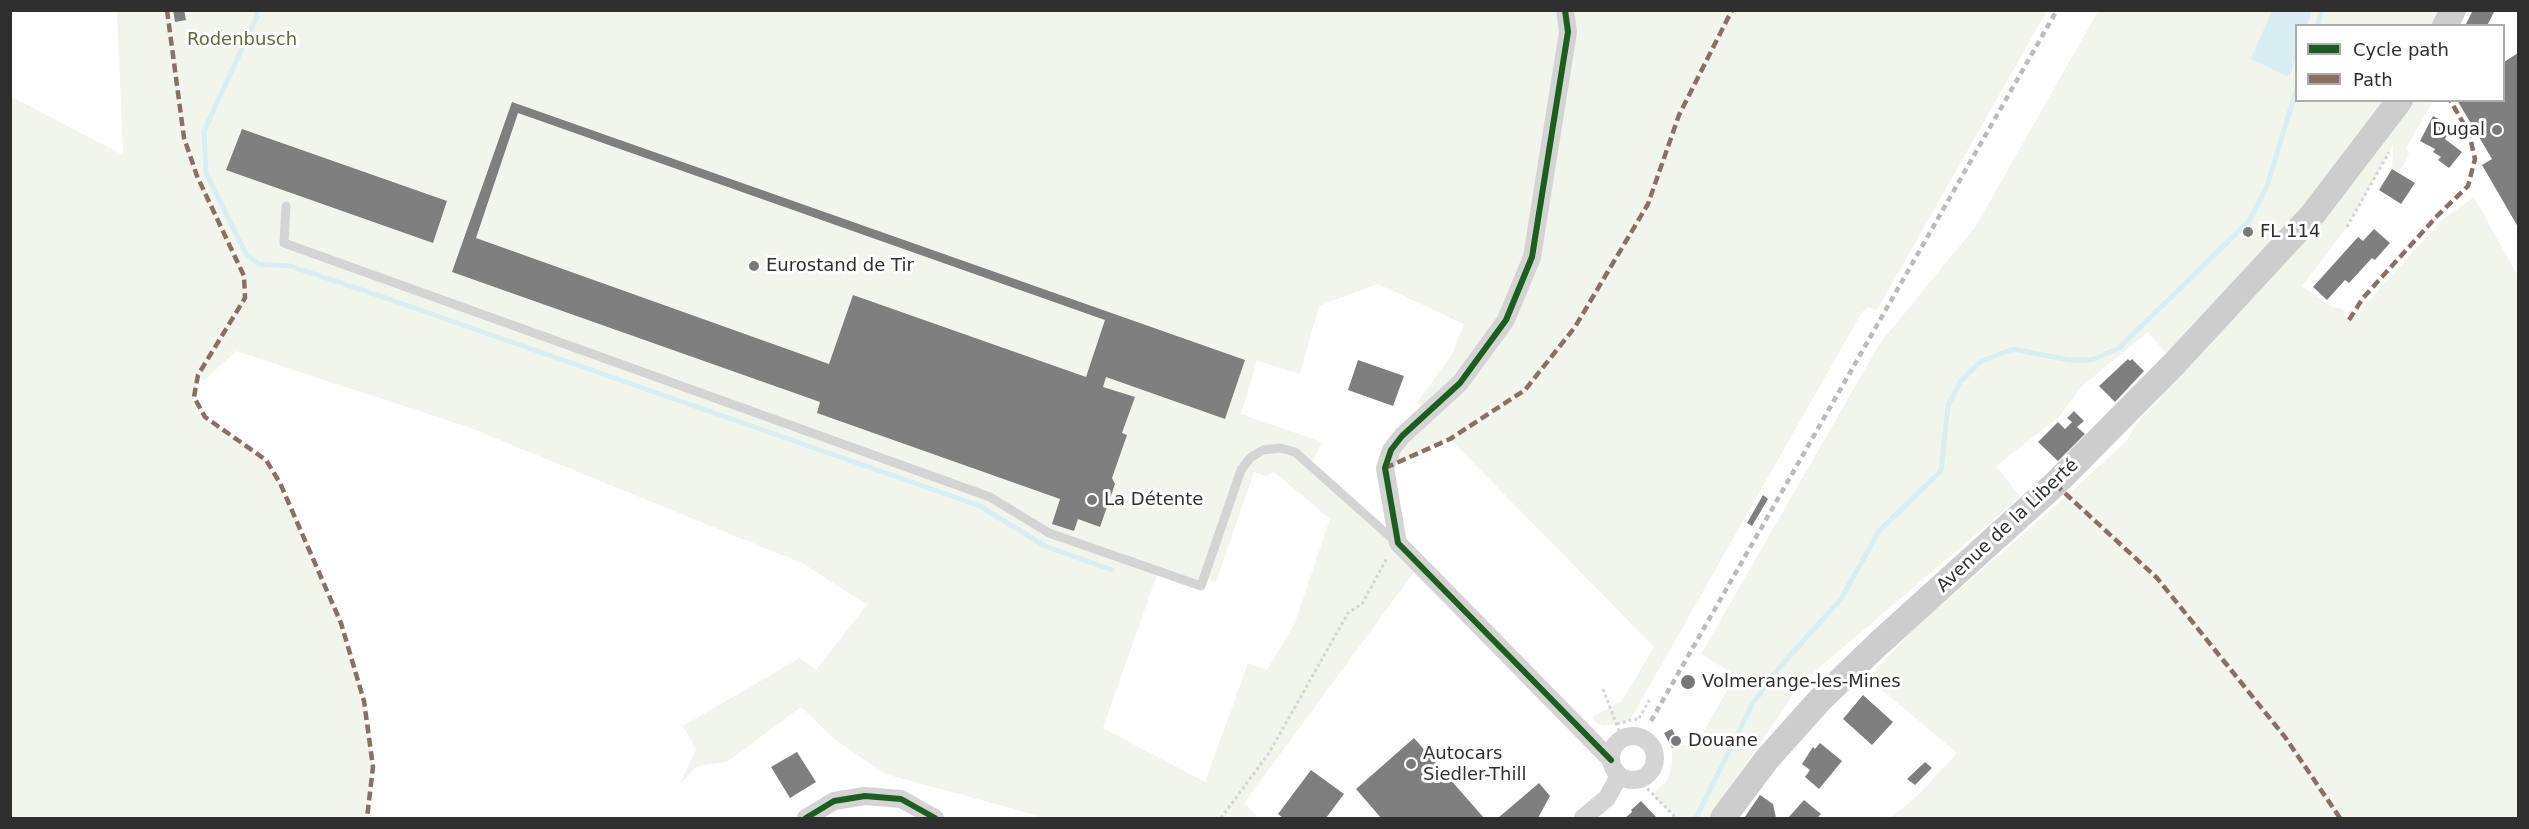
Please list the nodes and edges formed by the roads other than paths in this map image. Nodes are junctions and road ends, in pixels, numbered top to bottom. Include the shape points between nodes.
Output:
1 (1565, 10) edge
2 (2453, 10) edge
3 (2446, 24) edge
4 (2399, 102) edge
5 (286, 206) dead end
6 (1398, 543) junction
7 (1615, 768) junction
8 (806, 819) edge
9 (935, 819) edge
10 (1583, 819) edge
11 (1723, 819) edge

1 - 6 street via 1569,32 1532,257 1506,320 1460,383 1391,450 1385,468
2 - 3 main road
4 - 11 main road, Avenue de la Liberté via 2295,235 2175,363 2055,484 1819,701 1767,759
5 - 6 lane via 284,243 990,497 1049,533 1201,586 1241,470 1263,450 1280,448 1295,452
6 - 7 street
7 - 7 street via 1613,747 1620,731 1644,739 1654,750 1651,771 1639,780 1625,779
7 - 10 street via 1607,798
8 - 9 street via 834,801 865,796 902,799

